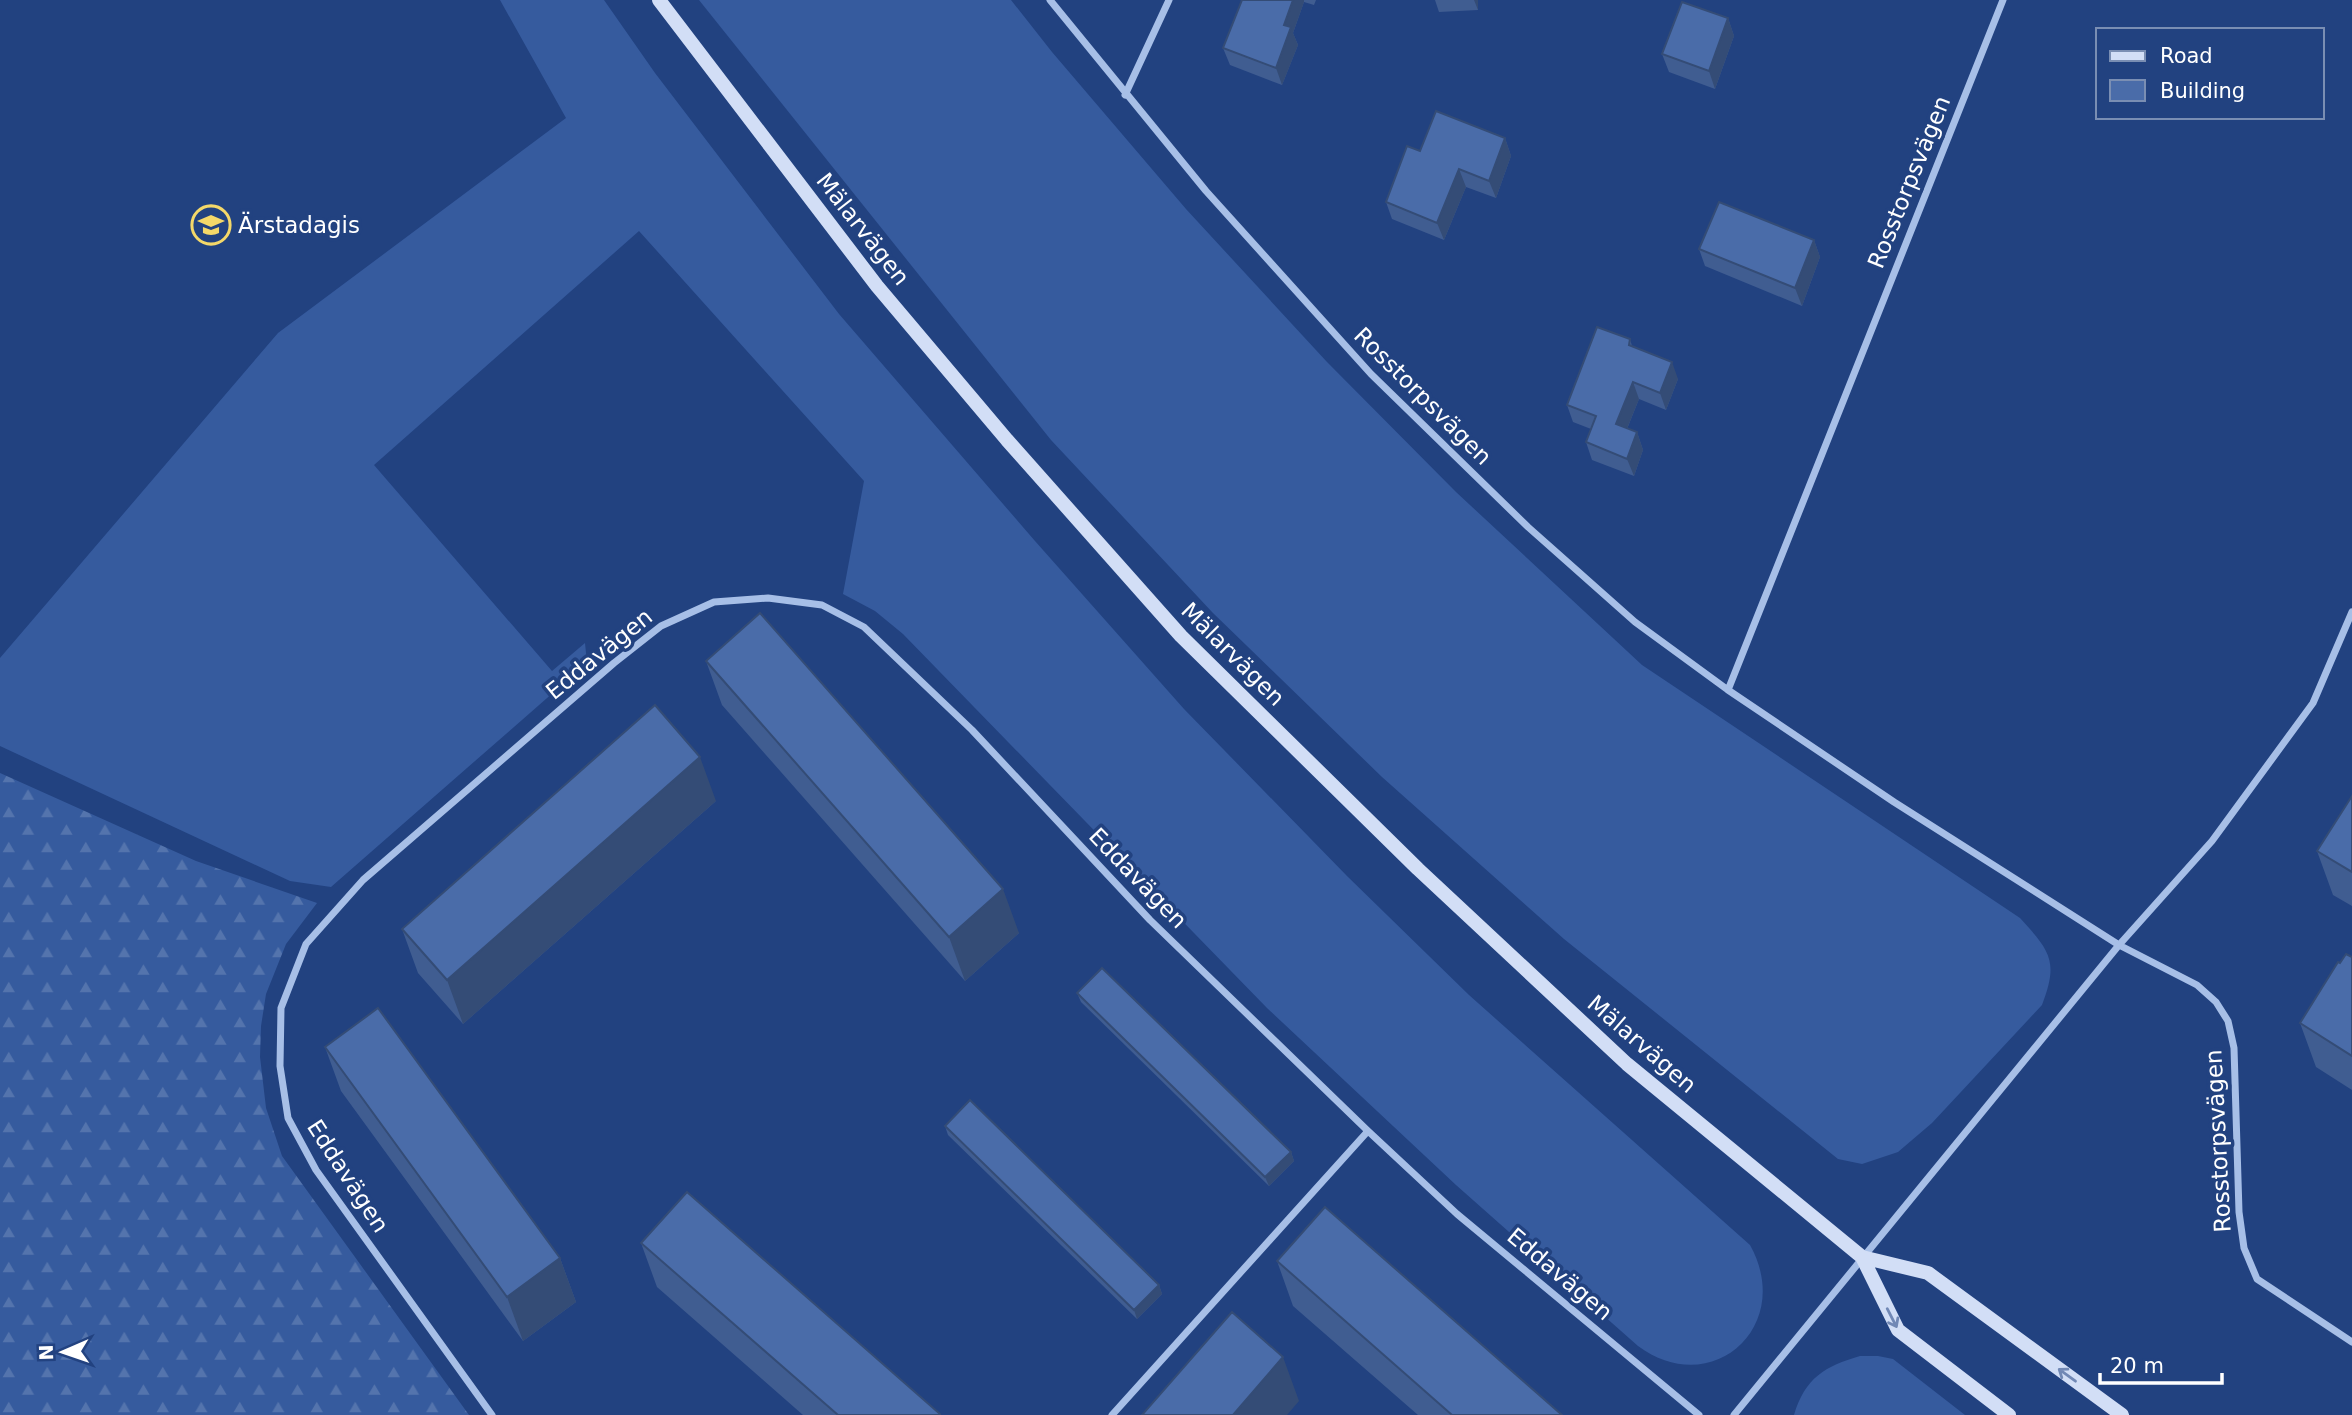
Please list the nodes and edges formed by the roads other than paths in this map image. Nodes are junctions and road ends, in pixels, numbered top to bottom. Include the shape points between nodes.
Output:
1 (659, 0) edge
2 (1050, 0) edge
3 (1170, 0) edge
4 (2003, 0) edge
5 (1125, 95) junction
6 (2352, 612) edge
7 (1728, 690) junction
8 (2119, 945) junction
9 (1368, 1131) junction
10 (1861, 1257) junction
11 (2352, 1342) edge
12 (492, 1415) edge
13 (1112, 1415) edge
14 (1699, 1415) edge
15 (1734, 1415) edge
16 (2009, 1415) edge
17 (2122, 1415) edge

1 - 10 main road, Mälarvägen via 877,286 1181,636 1418,869 1627,1064
2 - 5 street, Rosstorpsvägen
3 - 5 street
4 - 7 street, Rosstorpsvägen
5 - 7 street, Rosstorpsvägen via 1371,374 1625,614
6 - 8 street via 2313,703 2212,842
7 - 8 street, Rosstorpsvägen
8 - 10 street
8 - 11 street, Rosstorpsvägen via 2197,985 2228,1021 2234,1048 2244,1248 2258,1279
9 - 12 street, Eddavägen via 1150,920 972,730 864,627 822,605 768,598 714,603 661,626 614,663 363,880 306,944 281,1008 280,1066 288,1118 316,1170
9 - 13 street
9 - 14 street, Eddavägen via 1457,1214
10 - 15 street
10 -> 16 main road, Mälarvägen via 1898,1330
17 -> 10 main road, Mälarvägen via 1928,1273

